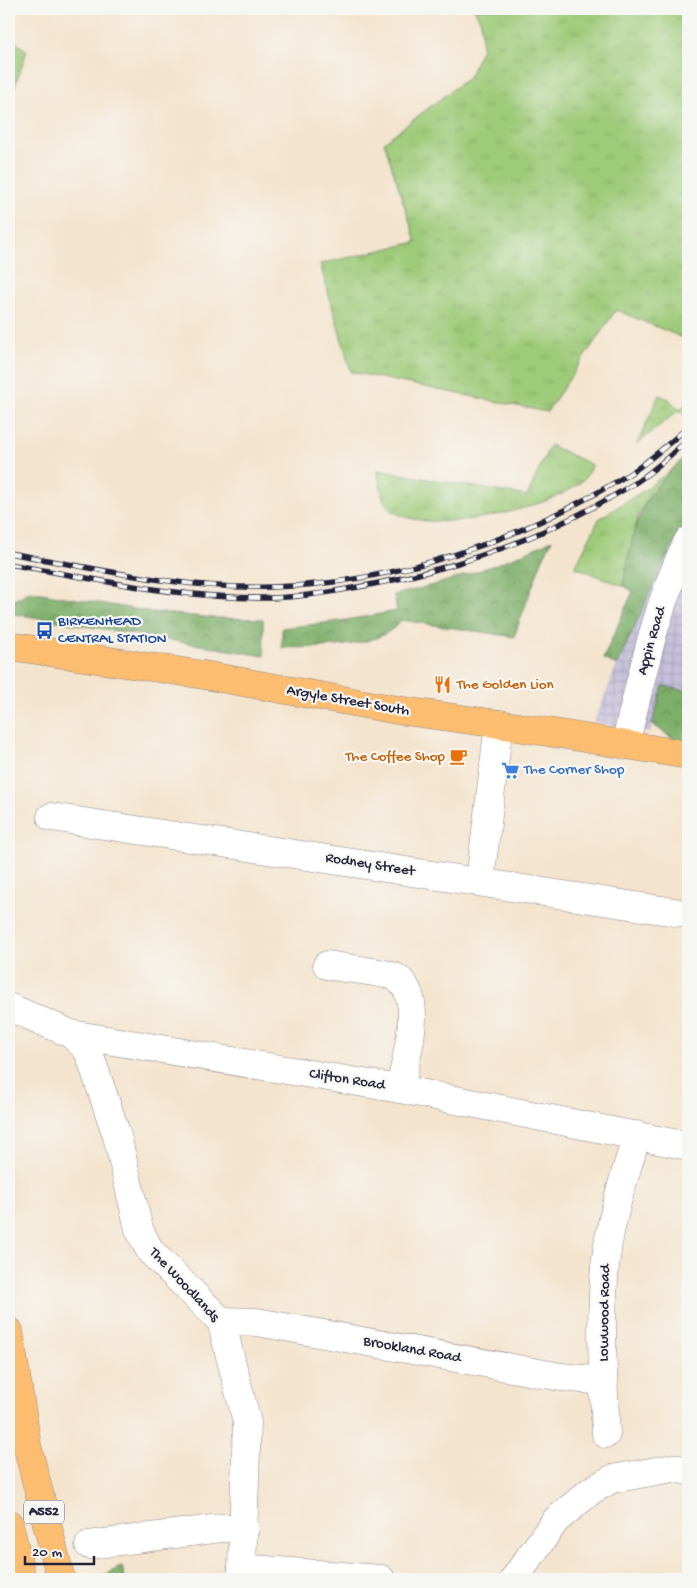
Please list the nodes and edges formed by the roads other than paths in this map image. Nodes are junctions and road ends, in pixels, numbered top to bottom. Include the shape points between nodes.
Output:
1 (688, 541) edge
2 (9, 646) edge
3 (499, 724) junction
4 (625, 745) junction
5 (688, 755) edge
6 (51, 817) dead end
7 (480, 881) junction
8 (688, 914) edge
9 (327, 965) dead end
10 (9, 1007) edge
11 (71, 1034) junction
12 (400, 1089) junction
13 (636, 1135) junction
14 (688, 1146) edge
15 (221, 1321) junction
16 (9, 1330) edge
17 (604, 1381) junction
18 (9, 1402) edge
19 (606, 1434) dead end
20 (27, 1445) junction
21 (688, 1472) edge
22 (9, 1524) edge
23 (245, 1528) junction
24 (89, 1545) dead end
25 (243, 1573) edge
26 (22, 1579) edge
27 (61, 1579) edge
28 (381, 1579) edge
29 (514, 1579) edge

1 - 4 street, Appin Road via 654,627
2 - 3 main road, Argyle Street South
3 - 4 main road, Argyle Street South
3 - 7 street
4 - 5 main road, Argyle Street South
6 - 7 street, Rodney Street
7 - 8 street, Rodney Street
9 - 12 street via 394,977 412,1000 413,1013
10 - 11 street, Clifton Road
11 - 12 street, Clifton Road
11 - 15 street, The Woodlands via 88,1050 117,1136 139,1229 150,1251
12 - 13 street, Clifton Road
13 - 14 street, Clifton Road
13 - 17 street, Lowwood Road via 606,1256 602,1294
15 - 17 street, Brookland Road via 257,1322
15 - 23 street, The Woodlands via 247,1422
16 - 20 main road, A552
17 - 19 street, Lowwood Road
18 - 20 main road
20 - 27 main road, A552
21 - 29 street via 673,1468 612,1479 592,1490 556,1520
22 - 26 main road, A552
23 - 24 street via 221,1528
23 - 25 street, The Woodlands
25 - 28 street

